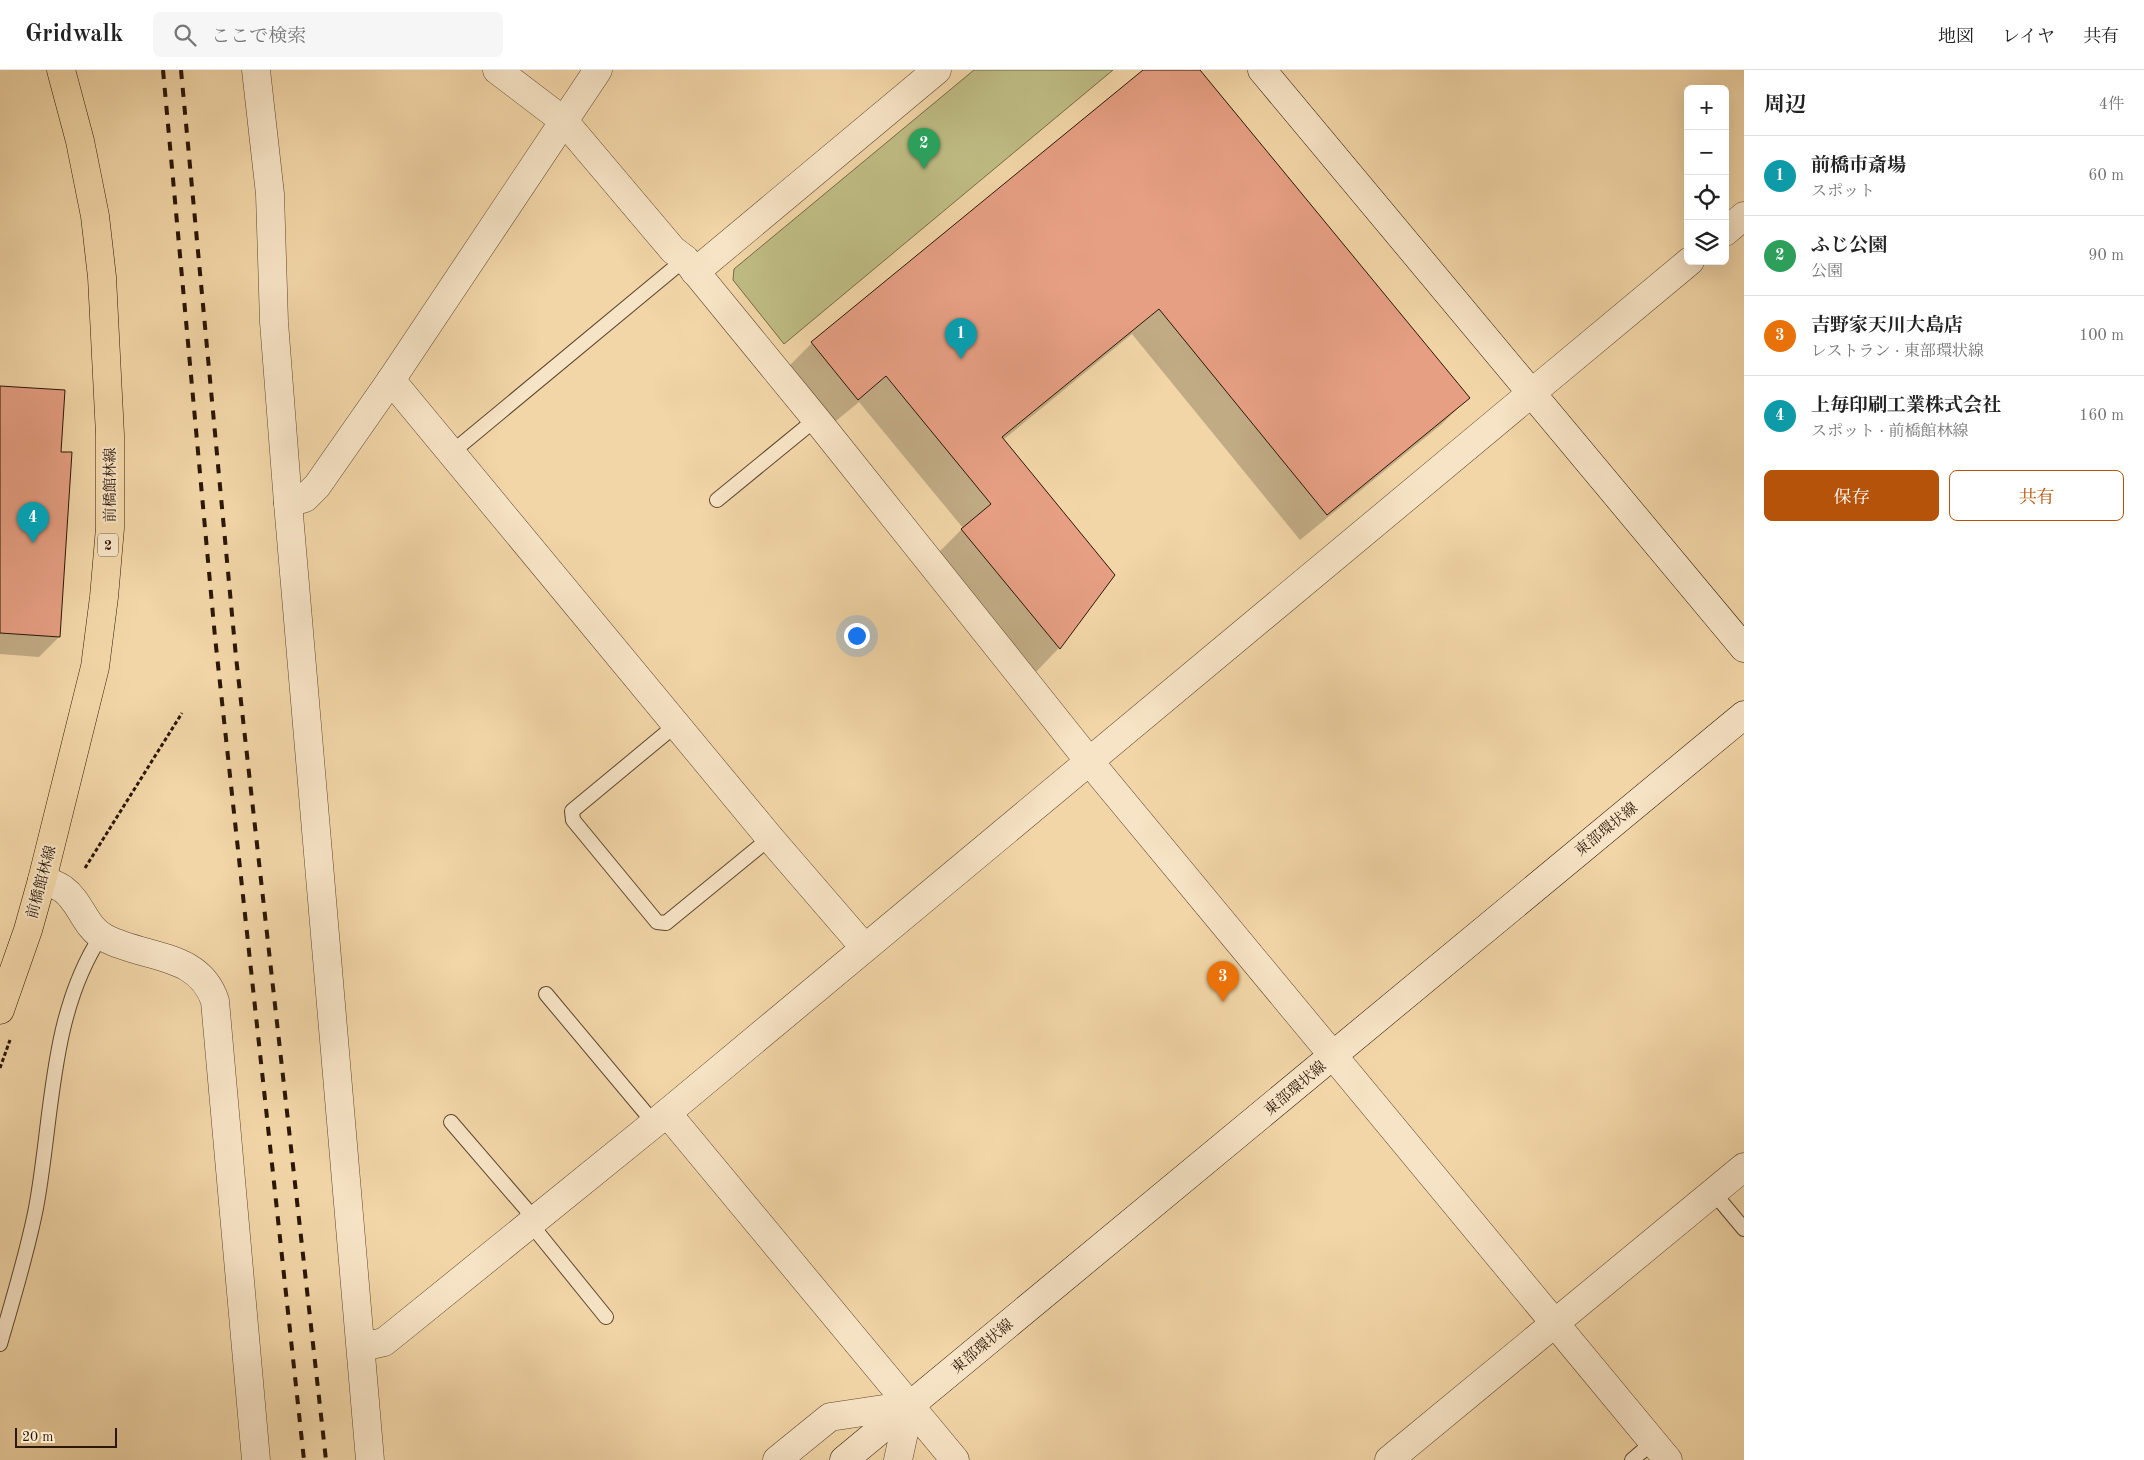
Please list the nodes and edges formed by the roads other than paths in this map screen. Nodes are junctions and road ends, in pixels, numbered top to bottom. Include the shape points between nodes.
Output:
1 (61, 70) edge
2 (256, 70) edge
3 (497, 70) edge
4 (598, 70) edge
5 (937, 70) edge
6 (1262, 70) edge
7 (564, 121) junction
8 (1744, 216) edge
9 (1729, 229) edge
10 (690, 265) junction
11 (1685, 265) edge
12 (391, 380) junction
13 (1530, 394) junction
14 (816, 419) junction
15 (451, 453) junction
16 (717, 500) dead end
17 (288, 502) junction
18 (1744, 648) edge
19 (1744, 715) edge
20 (676, 724) junction
21 (1089, 761) junction
22 (770, 838) junction
23 (42, 880) junction
24 (101, 936) junction
25 (864, 947) junction
26 (8, 962) edge
27 (546, 994) dead end
28 (0, 1010) edge
29 (1333, 1056) junction
30 (661, 1118) junction
31 (452, 1122) dead end
32 (1744, 1167) edge
33 (1713, 1192) junction
34 (531, 1222) junction
35 (1744, 1229) edge
36 (606, 1317) dead end
37 (1554, 1324) junction
38 (0, 1344) edge
39 (362, 1347) junction
40 (910, 1405) junction
41 (1661, 1451) edge
42 (256, 1460) edge
43 (370, 1460) edge
44 (777, 1460) edge
45 (844, 1460) edge
46 (898, 1460) edge
47 (955, 1460) edge
48 (1389, 1460) edge
49 (1632, 1460) edge

1 - 23 main road, 前橋館林線 / 2 via 95,216 102,278 110,426 110,528 95,667
2 - 17 street via 270,194 274,322
3 - 7 street
4 - 7 street
5 - 10 street
6 - 13 street
7 - 10 street via 673,250
7 - 12 street
8 - 9 street
10 - 14 street
10 - 15 lane
11 - 13 street
12 - 15 street
12 - 17 street via 317,486 305,498
13 - 18 street
13 - 21 street
14 - 16 lane
14 - 21 street
15 - 20 street
17 - 39 street
19 - 29 street, 東部環状線
20 - 22 street
20 - 22 lane via 572,811 573,820 657,922 666,923
21 - 25 street
21 - 29 street
22 - 25 street
23 - 24 street via 62,888 72,897
23 - 26 main road, 前橋館林線 / 2
24 - 38 lane via 80,973 66,1015 27,1252
24 - 42 street via 184,964 206,980 216,1001
25 - 30 street
26 - 28 main road, 前橋館林線 / 2
27 - 30 lane
29 - 37 street
29 - 40 street, 東部環状線
30 - 34 street
30 - 40 street
31 - 34 lane via 526,1209
32 - 33 street
33 - 35 lane
33 - 37 street
34 - 36 lane
34 - 39 street via 384,1342
37 - 41 street
37 - 48 street
39 - 43 street
40 - 44 street via 830,1417
40 - 45 street, 東部環状線
40 - 46 street
40 - 47 street
41 - 49 lane

